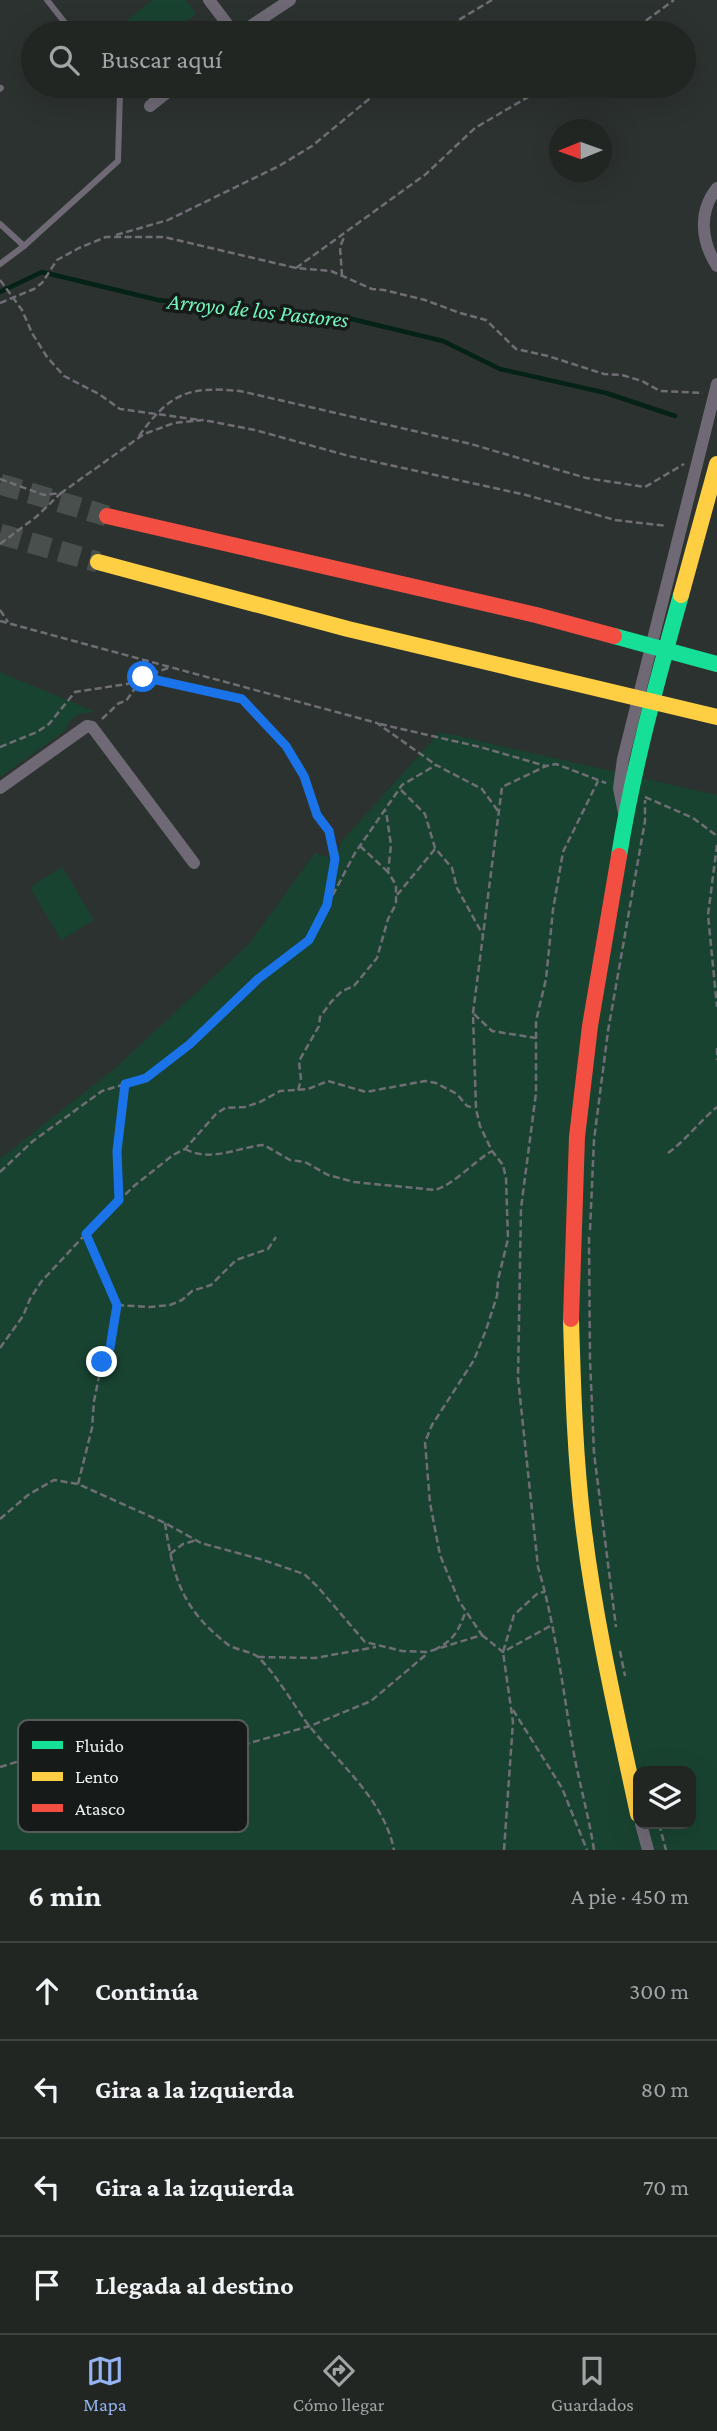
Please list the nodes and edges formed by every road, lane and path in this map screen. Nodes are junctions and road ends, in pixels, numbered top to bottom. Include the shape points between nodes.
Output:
1 (47, 0) edge
2 (209, 0) edge
3 (290, 0) edge
4 (492, 0) edge
5 (674, 0) edge
6 (64, 21) edge
7 (227, 21) edge
8 (256, 21) edge
9 (456, 21) edge
10 (645, 21) edge
11 (120, 98) edge
12 (160, 98) edge
13 (370, 98) edge
14 (526, 98) edge
15 (150, 106) dead end
16 (717, 188) edge
17 (0, 224) edge
18 (345, 234) junction
19 (106, 237) junction
20 (24, 246) junction
21 (0, 264) edge
22 (717, 266) edge
23 (296, 268) junction
24 (342, 276) junction
25 (1, 282) edge
26 (13, 299) junction
27 (0, 303) edge
28 (716, 390) edge
29 (156, 413) junction
30 (203, 420) junction
31 (136, 439) junction
32 (687, 463) dead end
33 (717, 464) edge
34 (0, 479) edge
35 (61, 494) junction
36 (107, 516) tunnel mouth
37 (671, 527) dead end
38 (0, 544) edge
39 (98, 562) tunnel mouth
40 (0, 610) edge
41 (536, 615) junction
42 (0, 621) edge
43 (9, 623) junction
44 (348, 629) junction
45 (717, 649) edge
46 (717, 664) edge
47 (168, 668) junction
48 (142, 679) junction
49 (717, 717) edge
50 (377, 723) junction
51 (90, 727) junction
52 (717, 731) edge
53 (0, 747) edge
54 (631, 760) junction
55 (436, 765) junction
56 (546, 766) junction
57 (598, 781) junction
58 (607, 784) dead end
59 (0, 788) edge
60 (400, 789) junction
61 (654, 801) dead end
62 (640, 806) dead end
63 (386, 809) junction
64 (499, 813) junction
65 (637, 831) dead end
66 (717, 836) edge
67 (717, 845) edge
68 (360, 846) junction
69 (435, 848) junction
70 (194, 863) dead end
71 (388, 872) junction
72 (629, 880) dead end
73 (397, 895) junction
74 (327, 905) junction
75 (483, 935) junction
76 (717, 1007) edge
77 (473, 1013) junction
78 (536, 1038) junction
79 (717, 1048) edge
80 (717, 1060) edge
81 (125, 1084) junction
82 (298, 1090) junction
83 (717, 1107) edge
84 (476, 1108) junction
85 (185, 1149) junction
86 (492, 1150) junction
87 (668, 1153) dead end
88 (0, 1172) edge
89 (119, 1200) junction
90 (86, 1234) junction
91 (276, 1237) dead end
92 (117, 1305) junction
93 (0, 1348) edge
94 (78, 1484) junction
95 (0, 1519) edge
96 (165, 1523) junction
97 (197, 1540) junction
98 (170, 1554) junction
99 (545, 1592) junction
100 (466, 1611) junction
101 (552, 1625) junction
102 (617, 1630) dead end
103 (482, 1635) junction
104 (618, 1644) dead end
105 (614, 1645) dead end
106 (378, 1646) junction
107 (431, 1651) junction
108 (503, 1652) junction
109 (258, 1657) junction
110 (625, 1680) dead end
111 (621, 1683) dead end
112 (511, 1707) junction
113 (310, 1726) junction
114 (248, 1743) edge
115 (18, 1761) edge
116 (0, 1767) edge
117 (633, 1791) edge
118 (642, 1829) edge
119 (660, 1829) edge
120 (394, 1850) edge
121 (504, 1850) edge
122 (587, 1850) edge
123 (594, 1850) edge
124 (648, 1850) edge
125 (666, 1850) edge

1 - 6 lane
2 - 7 street
3 - 8 street
4 - 9 path
5 - 10 path
11 - 20 lane via 118,161
12 - 15 street
13 - 19 path via 312,146 279,166 168,220
14 - 18 path via 475,128 426,174
16 - 22 street via 704,215 703,234
17 - 20 lane
18 - 23 path
18 - 24 path via 340,247
19 - 23 path via 164,237
19 - 26 path via 57,260 43,283
20 - 21 lane
23 - 24 path
24 - 28 path via 372,289 486,320 516,349 622,375 660,391
25 - 26 path
26 - 27 path
26 - 29 path via 47,357 64,376 120,410
28 - 54 street via 668,577
29 - 30 path
29 - 31 path
29 - 32 path via 187,392 208,388 240,391 471,444 586,478 645,487
30 - 31 path via 160,427
30 - 37 path via 615,520
31 - 35 path
33 - 54 main road
34 - 35 path via 44,495
35 - 38 path
36 - 41 main road
39 - 44 main road
40 - 43 path
41 - 45 main road
41 - 46 main road
42 - 43 path
43 - 47 path
44 - 49 main road
44 - 52 main road via 430,658
47 - 48 path
47 - 50 path
48 - 51 path via 126,701
48 - 53 path via 75,692 50,724
48 - 74 path via 242,699 286,746 329,831 335,859
50 - 55 path
50 - 56 path
51 - 59 street
51 - 70 street
54 - 117 main road via 582,1086 572,1309 584,1531
55 - 60 path
55 - 64 path via 482,789
56 - 57 path via 556,764
56 - 64 path via 502,787
57 - 58 path
57 - 78 path via 564,852
60 - 63 path
60 - 69 path via 425,814
61 - 66 path via 693,818
62 - 102 path via 643,796 645,821 594,1140 590,1234 594,1452
63 - 68 path
63 - 71 path via 391,845
64 - 75 path
65 - 72 path
67 - 76 path via 708,915
68 - 71 path
68 - 74 path
69 - 73 path
69 - 75 path via 453,868 457,887
71 - 73 path
73 - 82 path via 377,958 320,1017 299,1061
74 - 81 path via 309,940 258,979 190,1044 146,1078
75 - 77 path
77 - 78 path via 492,1031
77 - 84 path
78 - 99 path via 536,1093 521,1208 518,1378 536,1555
79 - 80 path
81 - 88 path via 102,1091 33,1141
81 - 89 path via 117,1151
82 - 84 path via 328,1081 366,1092 425,1081
82 - 85 path via 280,1091 245,1107 225,1108
83 - 87 path
84 - 86 path
85 - 86 path via 195,1154 232,1153 264,1145 290,1160 354,1182 435,1190 447,1186
85 - 89 path
86 - 100 path via 506,1178 508,1239 498,1296 474,1360 425,1442 440,1555
89 - 90 path
90 - 92 path
90 - 93 path via 41,1282
91 - 92 path via 268,1249 236,1260 211,1285 182,1300 150,1307
92 - 94 path
94 - 95 path via 54,1480
94 - 96 path
96 - 97 path
96 - 98 path
97 - 98 path
97 - 106 path via 304,1574 365,1642
98 - 109 path via 185,1600 201,1619 228,1645
99 - 101 path
99 - 108 path via 514,1615
100 - 103 path
100 - 107 path via 458,1632
101 - 108 path
101 - 123 path
103 - 107 path
103 - 108 path
104 - 110 path
105 - 111 path
106 - 107 path
106 - 109 path via 315,1658
107 - 113 path via 372,1701
108 - 112 path
109 - 113 path
112 - 121 path
112 - 122 path via 562,1788
113 - 114 path
113 - 120 path via 377,1807
115 - 116 path
118 - 124 street
119 - 125 path

